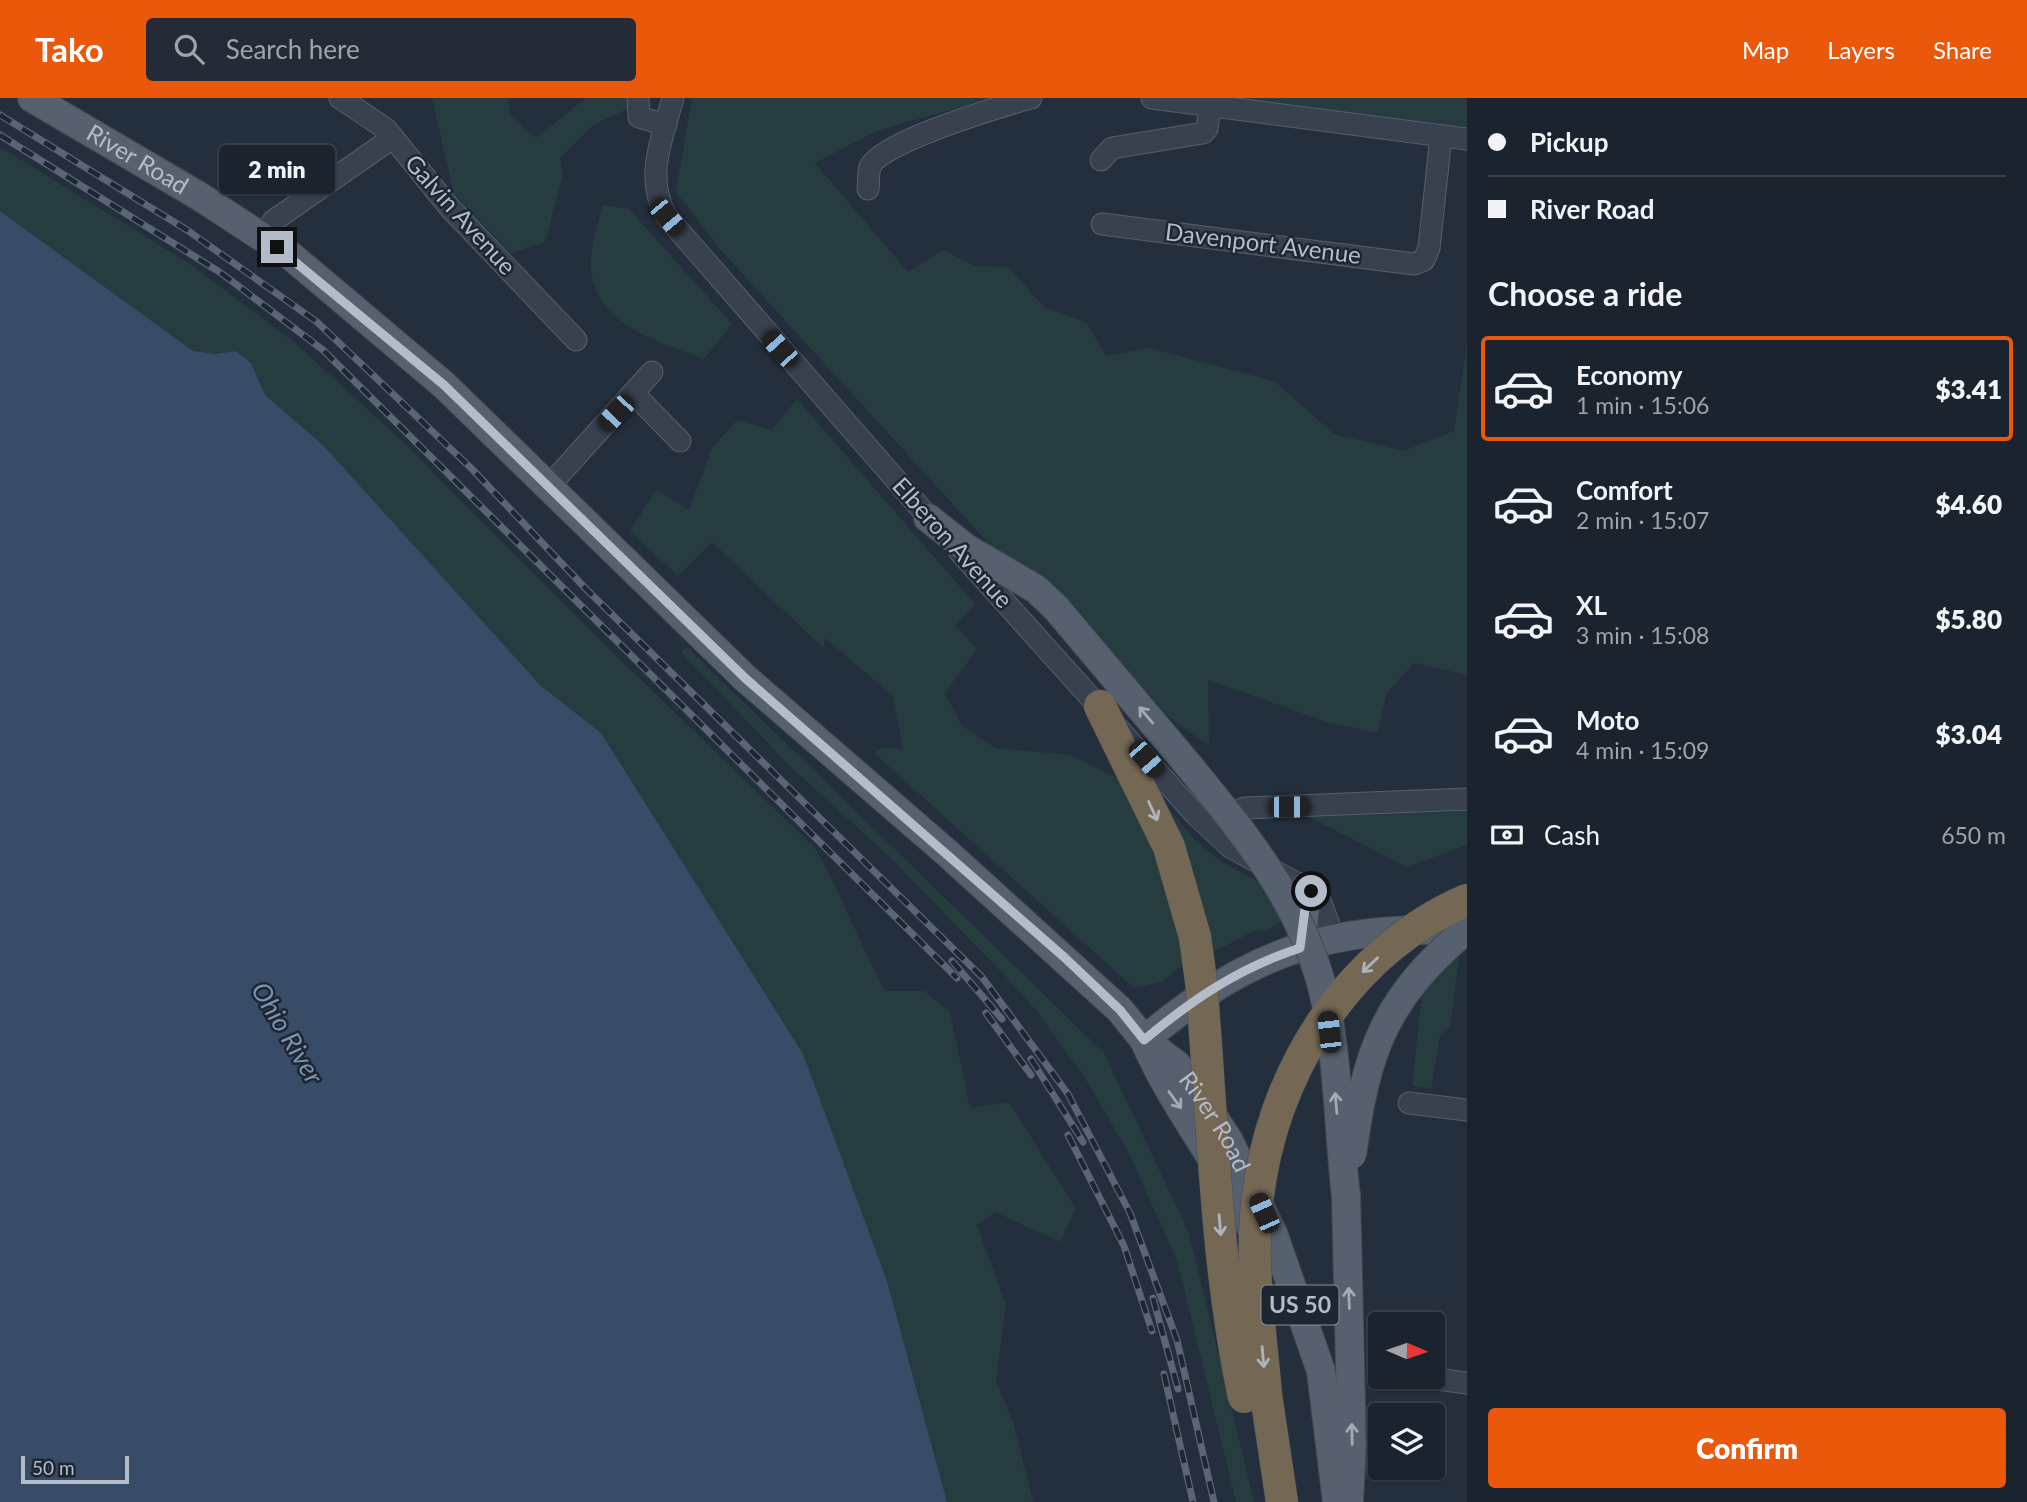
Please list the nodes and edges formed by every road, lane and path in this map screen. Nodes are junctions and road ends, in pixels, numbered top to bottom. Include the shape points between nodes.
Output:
1 (32, 98) edge
2 (340, 98) edge
3 (638, 98) edge
4 (673, 98) edge
5 (1031, 98) edge
6 (1152, 98) edge
7 (1210, 106) junction
8 (666, 125) junction
9 (1441, 135) junction
10 (391, 138) junction
11 (1467, 139) edge
12 (1101, 160) dead end
13 (868, 189) dead end
14 (1102, 224) dead end
15 (263, 237) junction
16 (576, 340) dead end
17 (652, 372) dead end
18 (634, 394) junction
19 (680, 441) dead end
20 (548, 487) junction
21 (928, 517) junction
22 (1100, 706) junction
23 (1467, 799) edge
24 (1208, 825) junction
25 (1305, 887) junction
26 (1467, 900) edge
27 (1467, 930) edge
28 (1334, 938) junction
29 (1300, 948) junction
30 (1144, 1040) junction
31 (1409, 1103) dead end
32 (1467, 1110) edge
33 (1346, 1196) junction
34 (1446, 1380) edge
35 (1467, 1383) edge
36 (1255, 1396) junction
37 (1268, 1502) edge
38 (1282, 1502) edge
39 (1337, 1502) edge
40 (1349, 1502) edge

1 - 15 main road, River Road / US 50
2 - 10 street, Galvin Avenue via 386,129
3 - 8 street via 639,117
4 - 8 street, Elberon Avenue
5 - 13 street via 884,151 870,166
6 - 7 street
7 - 9 street
7 - 12 street via 1203,133 1112,148
8 - 21 street, Elberon Avenue via 654,184 667,217
9 - 11 street
9 - 14 street, Davenport Avenue via 1429,248 1424,260 1415,264
10 - 15 street via 273,222
10 - 16 street, Galvin Avenue via 450,208
15 - 20 main road, River Road / US 50 via 444,385
17 - 18 street
18 - 19 street
18 - 20 street
20 - 30 main road, River Road / US 50 via 765,697 1064,957 1120,1010
21 - 22 street, Elberon Avenue
33 -> 21 main road, bridge via 1328,1017 1311,953 1271,871 1056,608 1036,589 966,548
22 - 24 street, Elberon Avenue
22 -> 36 highway, bridge via 1169,847 1195,937 1225,1280
23 - 24 street via 1245,808
24 - 25 street, Elberon Avenue via 1237,851
25 - 28 street, Elberon Avenue via 1321,903
25 - 29 main road
26 -> 36 highway, bridge via 1393,944 1367,967 1322,1021 1285,1090 1270,1133 1256,1206
27 - 28 main road via 1417,929
27 - 33 main road, bridge via 1427,964 1382,1029 1360,1099
28 - 29 main road
29 - 30 main road via 1229,976
30 - 39 main road, River Road / US 50 via 1177,1065 1200,1096 1229,1141 1273,1233 1321,1371
31 - 32 street
40 -> 33 main road
34 - 35 street
36 - 37 highway
36 - 38 highway

